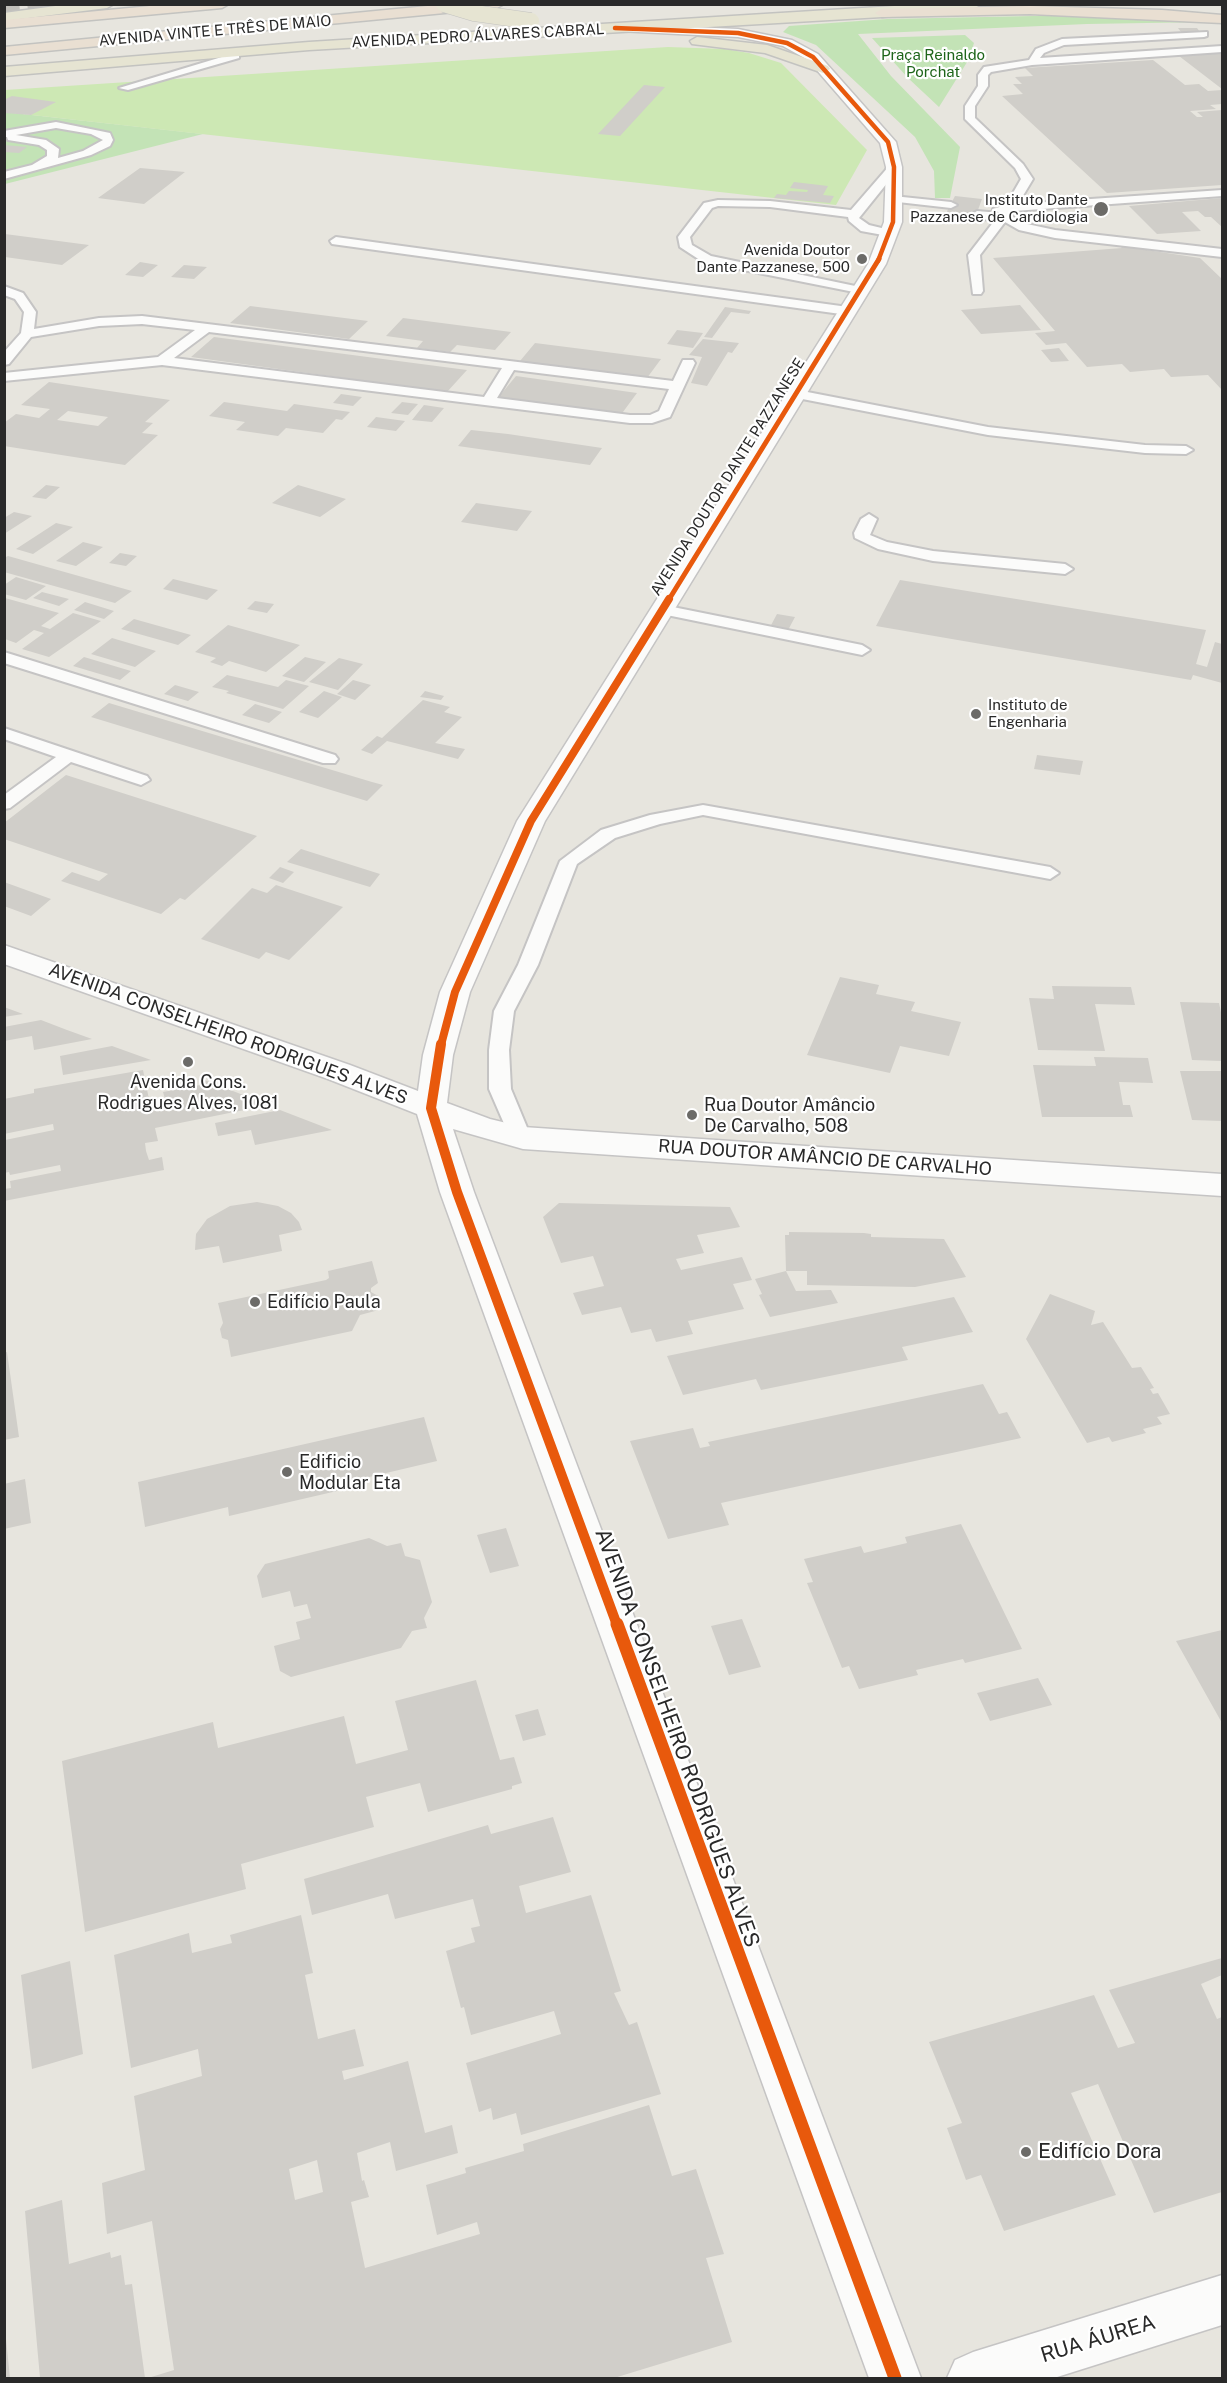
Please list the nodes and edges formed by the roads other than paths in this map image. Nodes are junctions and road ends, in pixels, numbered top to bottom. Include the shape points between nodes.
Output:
1 (69, 4) edge
2 (107, 4) edge
3 (222, 4) edge
4 (444, 4) edge
5 (496, 4) edge
6 (975, 4) edge
7 (4, 10) edge
8 (882, 13) junction
9 (236, 14) dead end
10 (4, 17) edge
11 (1222, 19) edge
12 (4, 24) edge
13 (615, 28) junction
14 (1204, 34) dead end
15 (4, 36) edge
16 (102, 42) junction
17 (1222, 49) edge
18 (4, 51) edge
19 (4, 56) edge
20 (235, 56) junction
21 (174, 57) junction
22 (1032, 62) junction
23 (823, 69) junction
24 (4, 72) edge
25 (124, 88) dead end
26 (4, 136) edge
27 (894, 167) junction
28 (35, 168) junction
29 (4, 176) edge
30 (1222, 193) edge
31 (893, 203) junction
32 (948, 209) dead end
33 (978, 211) dead end
34 (1006, 213) junction
35 (854, 214) junction
36 (890, 234) junction
37 (336, 241) dead end
38 (1222, 253) edge
39 (4, 290) edge
40 (860, 291) junction
41 (977, 291) dead end
42 (848, 311) junction
43 (206, 328) junction
44 (27, 334) junction
45 (4, 361) edge
46 (162, 361) junction
47 (688, 363) dead end
48 (512, 364) junction
49 (4, 377) edge
50 (677, 386) junction
51 (797, 394) junction
52 (489, 400) junction
53 (1186, 450) dead end
54 (869, 519) dead end
55 (1065, 569) dead end
56 (663, 610) junction
57 (862, 651) dead end
58 (4, 657) edge
59 (4, 733) edge
60 (69, 755) junction
61 (329, 759) dead end
62 (141, 780) dead end
63 (4, 804) edge
64 (1050, 873) dead end
65 (4, 954) edge
66 (431, 1108) junction
67 (520, 1137) junction
68 (1222, 1185) edge
69 (1222, 2300) edge
70 (895, 2379) edge
71 (973, 2379) edge

1 - 7 main road
2 - 10 main road
3 - 12 highway
4 - 13 main road, bridge via 474,13
5 - 16 highway, AVENIDA VINTE E TRÊS DE MAIO
6 - 8 main road, AVENIDA PEDRO ÁLVARES CABRAL
8 - 11 highway via 1042,10
8 - 13 main road, AVENIDA PEDRO ÁLVARES CABRAL
9 - 15 highway, AVENIDA VINTE E TRÊS DE MAIO
13 - 21 main road, AVENIDA PEDRO ÁLVARES CABRAL
13 - 23 street, AVENIDA DOUTOR DANTE PAZZANESE via 702,30 768,38 799,47
14 - 22 lane via 1062,42 1040,51
16 - 18 highway, AVENIDA VINTE E TRÊS DE MAIO
16 - 19 highway
17 - 22 lane
20 - 21 main road
20 - 23 main road via 703,41 767,48
20 - 25 lane
21 - 24 main road, AVENIDA PEDRO ÁLVARES CABRAL
22 - 34 lane via 988,69 970,106 970,119 1027,178
23 - 27 street, AVENIDA DOUTOR DANTE PAZZANESE via 888,142
26 - 28 lane via 42,142 53,149 53,157
26 - 28 lane via 56,125 108,137 106,144 87,153
27 - 31 street, AVENIDA DOUTOR DANTE PAZZANESE
27 - 35 lane
28 - 29 lane
30 - 34 lane
31 - 32 lane
31 - 36 street, AVENIDA DOUTOR DANTE PAZZANESE
33 - 34 lane
34 - 38 lane via 1023,227 1055,234
34 - 41 lane via 974,255
35 - 36 lane via 857,224
35 - 40 lane via 770,204 718,203 708,206 684,237 686,247 707,259
36 - 40 street, AVENIDA DOUTOR DANTE PAZZANESE
37 - 42 lane
39 - 44 lane via 19,296 30,312
40 - 42 street, AVENIDA DOUTOR DANTE PAZZANESE
42 - 51 street, AVENIDA DOUTOR DANTE PAZZANESE
43 - 44 lane via 142,321 99,322
43 - 46 lane
43 - 48 lane
44 - 45 lane
46 - 49 lane
46 - 52 lane
47 - 50 lane
48 - 50 lane
48 - 52 lane
50 - 52 lane via 664,414 651,419
51 - 53 lane via 988,431
51 - 56 street, AVENIDA DOUTOR DANTE PAZZANESE
54 - 55 lane via 863,538 883,546 944,557
56 - 57 lane
56 - 66 street, AVENIDA DOUTOR DANTE PAZZANESE via 531,821 455,992 438,1055
58 - 61 lane
59 - 60 lane
60 - 62 lane
60 - 63 lane
64 - 67 lane via 703,810 608,834 569,861 528,965 504,1011 500,1089
65 - 66 street, AVENIDA CONSELHEIRO RODRIGUES ALVES
66 - 67 street, RUA DOUTOR AMÂNCIO DE CARVALHO via 482,1128
66 - 70 street, AVENIDA CONSELHEIRO RODRIGUES ALVES via 457,1192
67 - 68 street, RUA DOUTOR AMÂNCIO DE CARVALHO
69 - 71 street, RUA ÁUREA

